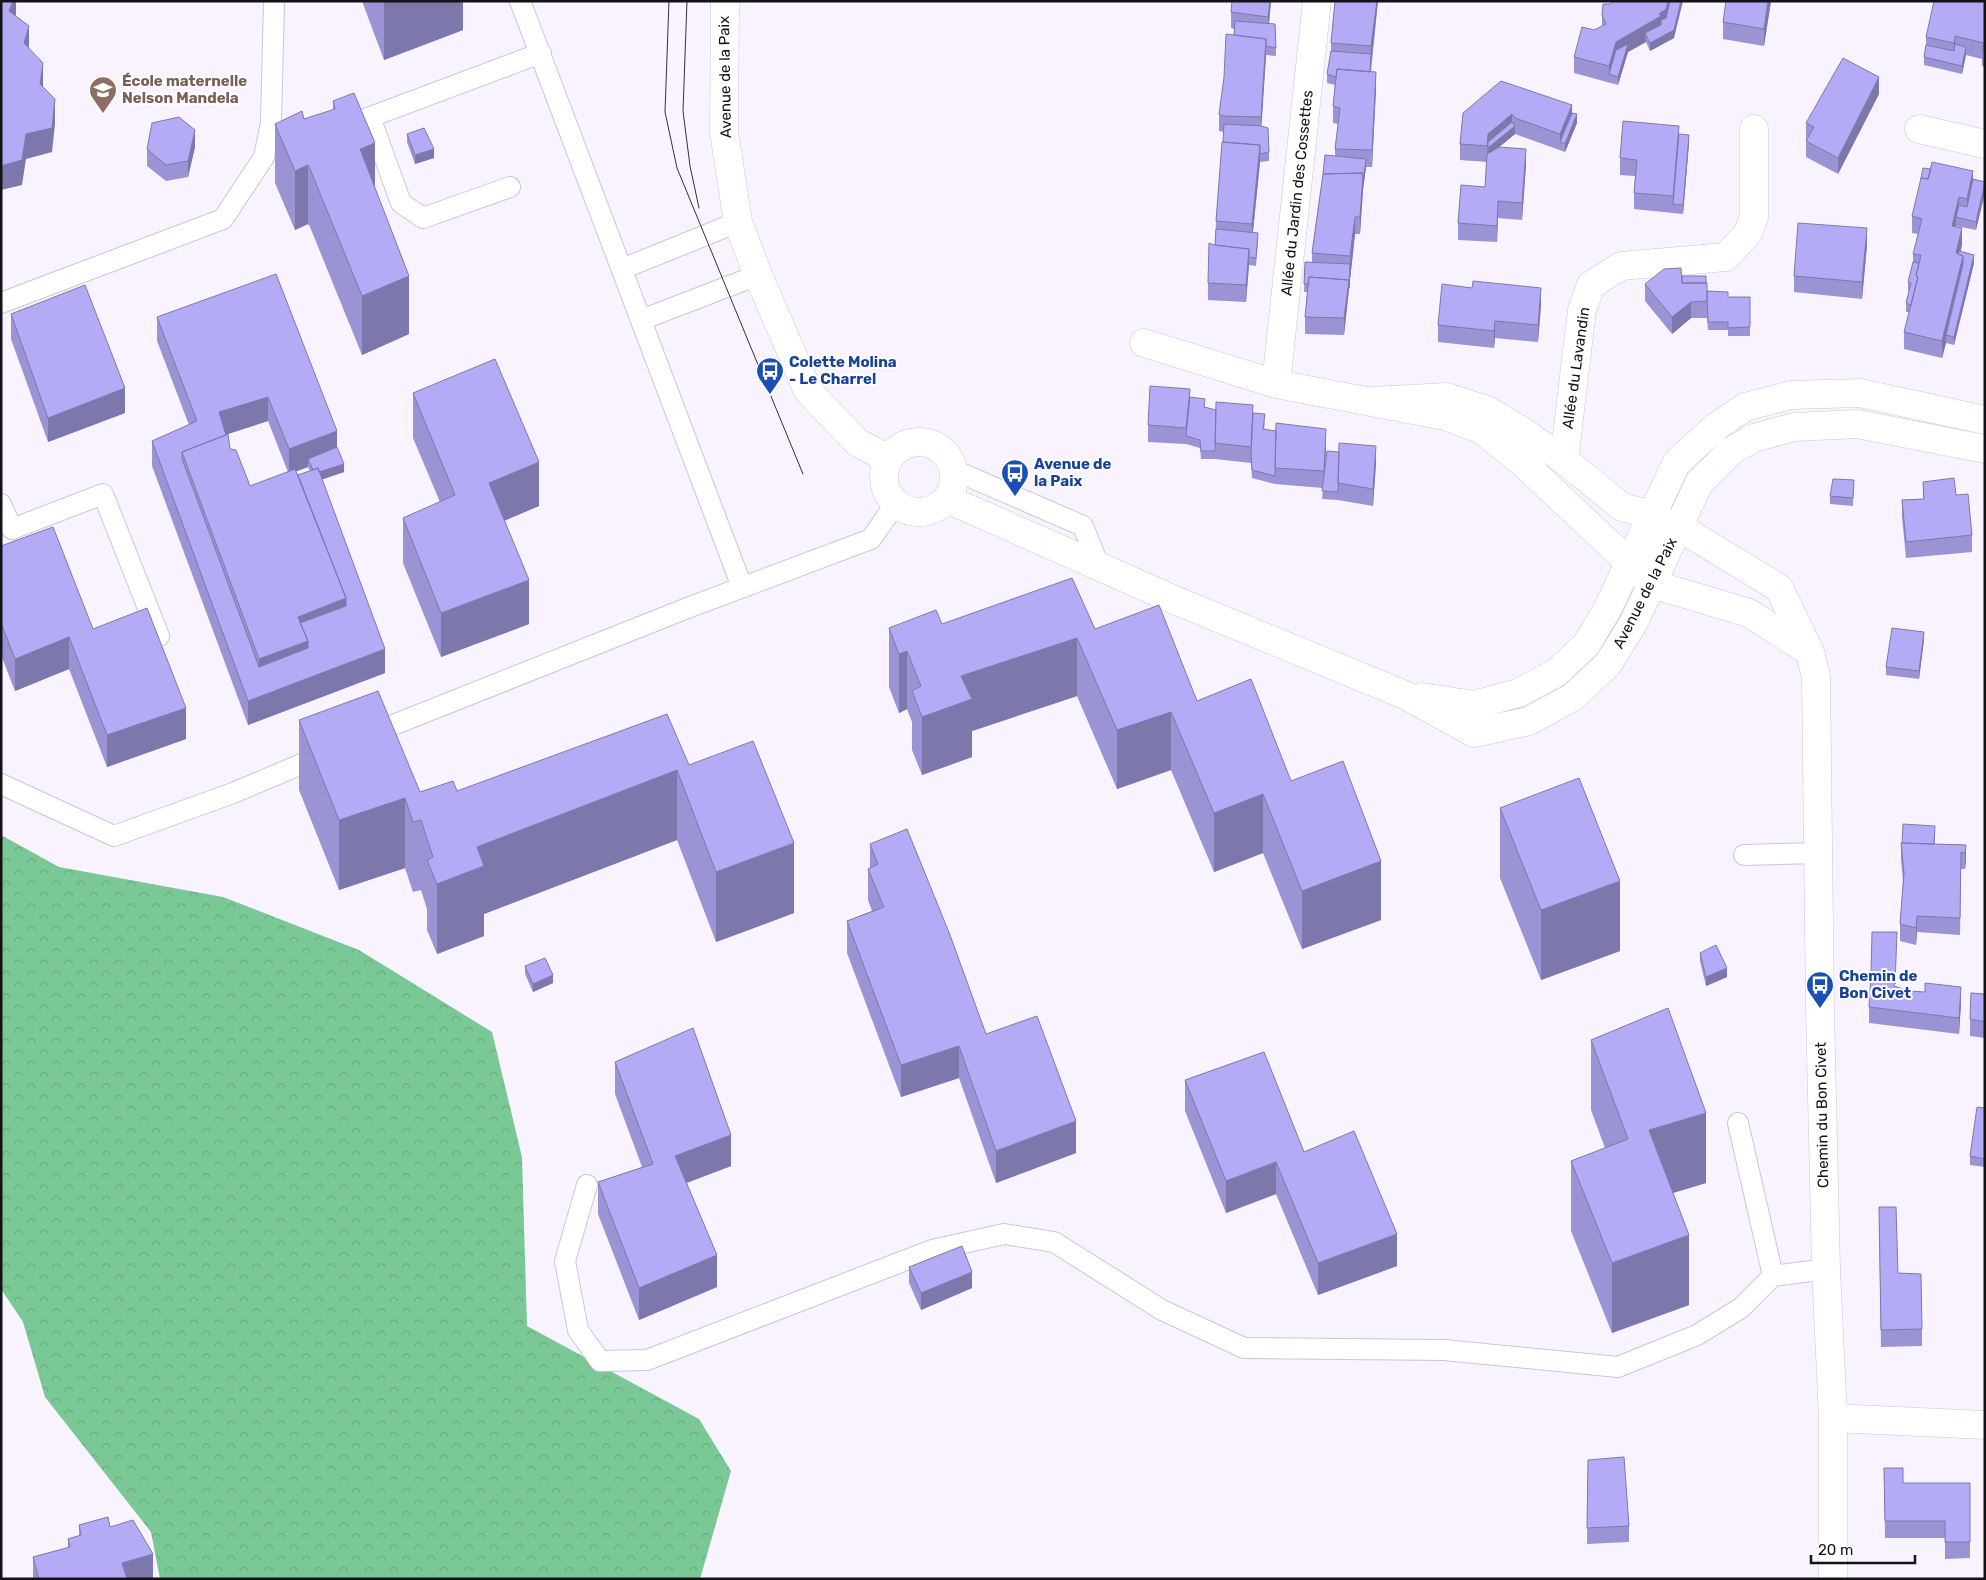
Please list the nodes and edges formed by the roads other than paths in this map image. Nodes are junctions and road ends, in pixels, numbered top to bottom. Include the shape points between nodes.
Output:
1 (274, 1) edge
2 (520, 1) edge
3 (725, 1) edge
4 (1317, 1) edge
5 (541, 54) junction
6 (370, 117) junction
7 (1754, 129) dead end
8 (1920, 129) dead end
9 (325, 134) edge
10 (1985, 144) edge
11 (510, 187) dead end
12 (738, 222) junction
13 (622, 269) junction
14 (758, 275) junction
15 (1, 303) edge
16 (641, 320) junction
17 (1144, 343) dead end
18 (1276, 384) junction
19 (1372, 401) junction
20 (1985, 420) edge
21 (1985, 449) edge
22 (889, 459) junction
23 (1564, 460) junction
24 (954, 470) junction
25 (947, 499) junction
26 (1, 504) edge
27 (896, 504) junction
28 (1652, 515) junction
29 (1678, 528) junction
30 (1654, 546) junction
31 (1629, 564) junction
32 (1099, 566) junction
33 (1652, 584) junction
34 (742, 588) junction
35 (159, 636) edge
36 (1810, 652) junction
37 (1405, 695) junction
38 (1, 784) edge
39 (1818, 853) junction
40 (1744, 855) dead end
41 (1738, 1123) dead end
42 (587, 1185) dead end
43 (1826, 1269) junction
44 (1773, 1276) junction
45 (1833, 1418) junction
46 (1985, 1425) edge
47 (1834, 1579) edge

1 - 15 lane via 272,153 223,219
2 - 5 lane
3 - 12 street, Avenue de la Paix via 724,132
4 - 18 street, Allée du Jardin des Cossettes
5 - 6 lane
5 - 13 lane
6 - 9 lane
6 - 11 lane via 401,203 423,218
7 - 23 street, Allée du Lavandin via 1754,217 1748,233 1726,257 1620,266 1591,285 1582,310
8 - 10 street
12 - 13 lane
12 - 14 street, Avenue de la Paix
13 - 16 lane
14 - 16 lane
14 - 22 street, Avenue de la Paix via 808,391 858,443
16 - 34 lane
17 - 18 street
18 - 19 street
19 - 23 street via 1447,397 1487,410
19 - 31 street via 1444,416 1482,430 1523,463
20 - 28 street, Avenue de la Paix via 1860,393 1791,395 1745,407 1716,426 1677,462
21 - 29 street, Avenue de la Paix via 1857,424 1794,427 1754,438 1731,451 1699,483
22 - 24 street via 906,444 927,443 945,453
22 - 27 street via 884,477
23 - 28 street via 1622,507
24 - 25 street via 952,490
24 - 32 lane via 1083,526
25 - 27 street via 940,506 922,512 913,512
25 - 32 street, Avenue de la Paix
26 - 35 lane via 12,529 103,494
27 - 34 lane via 871,539
28 - 29 street, Chemin du Bon Civet
28 - 30 street via 1657,532
28 - 31 street, Avenue de la Paix
29 - 30 street
29 - 33 street, Avenue de la Paix
29 - 36 street, Chemin du Bon Civet via 1779,588
30 - 31 street
30 - 33 street via 1648,566
31 - 33 street
31 - 37 street, Avenue de la Paix via 1608,610 1586,645 1556,673 1518,693 1474,705
32 - 37 street, Avenue de la Paix
33 - 36 street via 1748,613
33 - 37 street, Avenue de la Paix via 1634,622 1608,664 1573,697 1529,721 1474,733
34 - 38 lane via 343,746 233,793 114,836
36 - 39 street, Chemin du Bon Civet via 1816,677
39 - 40 lane
39 - 43 street, Chemin du Bon Civet
41 - 44 lane
42 - 44 lane via 566,1261 578,1330 600,1360 647,1360 932,1250 1004,1234 1054,1242 1162,1310 1244,1348 1444,1350 1618,1368 1697,1335 1741,1308
43 - 44 lane
43 - 45 street, Chemin du Bon Civet
45 - 46 street
45 - 47 street, Chemin du Bon Civet

